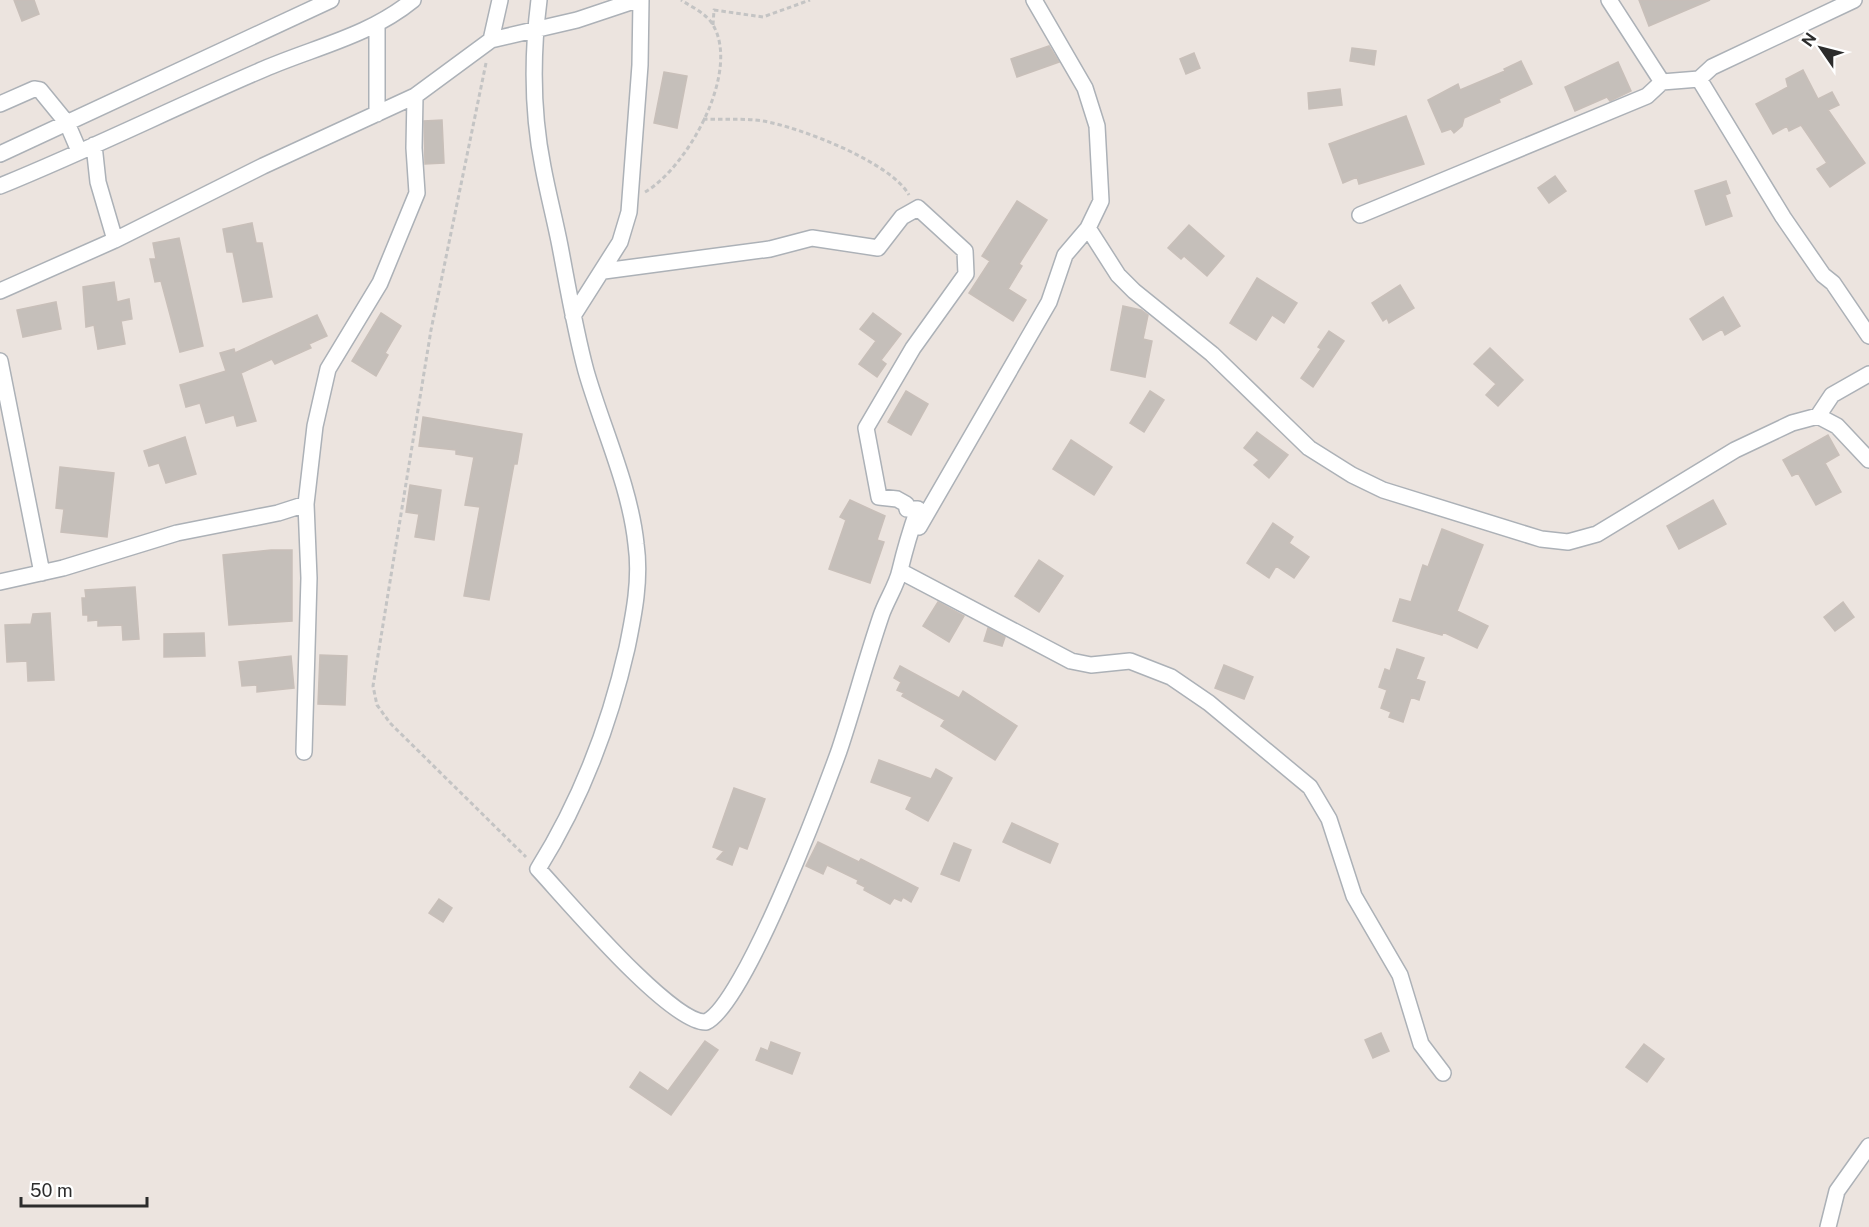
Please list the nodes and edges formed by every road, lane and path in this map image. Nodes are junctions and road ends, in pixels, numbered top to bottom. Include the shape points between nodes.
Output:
1 (331, 0) edge
2 (413, 0) edge
3 (500, 0) edge
4 (539, 0) edge
5 (639, 0) edge
6 (681, 0) edge
7 (810, 0) edge
8 (1034, 0) edge
9 (1609, 0) edge
10 (1854, 0) edge
11 (377, 25) junction
12 (713, 25) junction
13 (535, 31) junction
14 (491, 40) junction
15 (1699, 79) junction
16 (1662, 82) junction
17 (415, 96) junction
18 (0, 104) edge
19 (377, 114) junction
20 (703, 119) junction
21 (67, 123) junction
22 (94, 145) junction
23 (80, 151) junction
24 (0, 154) edge
25 (0, 186) edge
26 (909, 199) dead end
27 (631, 201) junction
28 (1360, 215) dead end
29 (1088, 228) junction
30 (115, 240) junction
31 (604, 271) junction
32 (0, 291) edge
33 (573, 316) junction
34 (1869, 336) edge
35 (0, 361) edge
36 (1869, 374) edge
37 (1818, 416) junction
38 (1869, 460) edge
39 (306, 504) junction
40 (900, 565) junction
41 (42, 573) junction
42 (0, 582) edge
43 (304, 752) dead end
44 (538, 869) junction
45 (1443, 1073) dead end
46 (1869, 1146) edge
47 (1828, 1227) edge

1 - 21 street
2 - 11 street
3 - 14 street
4 - 13 street
5 - 13 street
5 - 27 street
6 - 12 path
7 - 12 path via 762,17 714,10
8 - 29 street via 1085,88 1097,126 1101,201
9 - 16 street
10 - 15 street via 1712,67
11 - 19 street
11 - 22 street via 281,61
12 - 20 path via 720,45 721,68
13 - 14 street
13 - 33 street via 533,54 542,165
14 - 17 street
14 - 44 path via 431,330 373,686 377,705 390,723
15 - 16 street
15 - 34 street via 1783,218
16 - 28 street via 1647,96
17 - 19 street
17 - 39 street via 417,193 380,283 328,369 315,426
18 - 21 street via 37,89
19 - 30 street
20 - 26 path via 760,120 812,135 882,169 904,187
20 - 27 path via 683,159 670,174
21 - 23 street
21 - 24 street
22 - 23 street
22 - 30 street via 98,182
23 - 25 street
27 - 31 street via 620,242
29 - 37 street via 1134,291 1212,354 1310,448 1383,490 1541,539 1568,542 1597,534 1735,450 1792,423
29 - 40 street via 1065,255 1049,302
30 - 32 street
31 - 33 street
31 - 40 street via 770,249 812,238 879,248 902,217 918,208 965,251 966,274 883,394 866,428 879,497 897,500 906,504 907,509 918,509
33 - 44 street via 586,372 606,425 632,519 637,585 618,688 593,763 560,835
35 - 41 street
36 - 37 street via 1832,395
37 - 38 street via 1837,426
39 - 41 street via 177,533
39 - 43 street via 309,578
40 - 44 street via 838,751 777,906 737,986 710,1020 694,1021 671,1006
40 - 45 street via 1071,661 1091,665 1130,661 1171,677 1302,778 1320,799 1354,896 1400,975 1421,1044
41 - 42 street
46 - 47 street via 1837,1191

